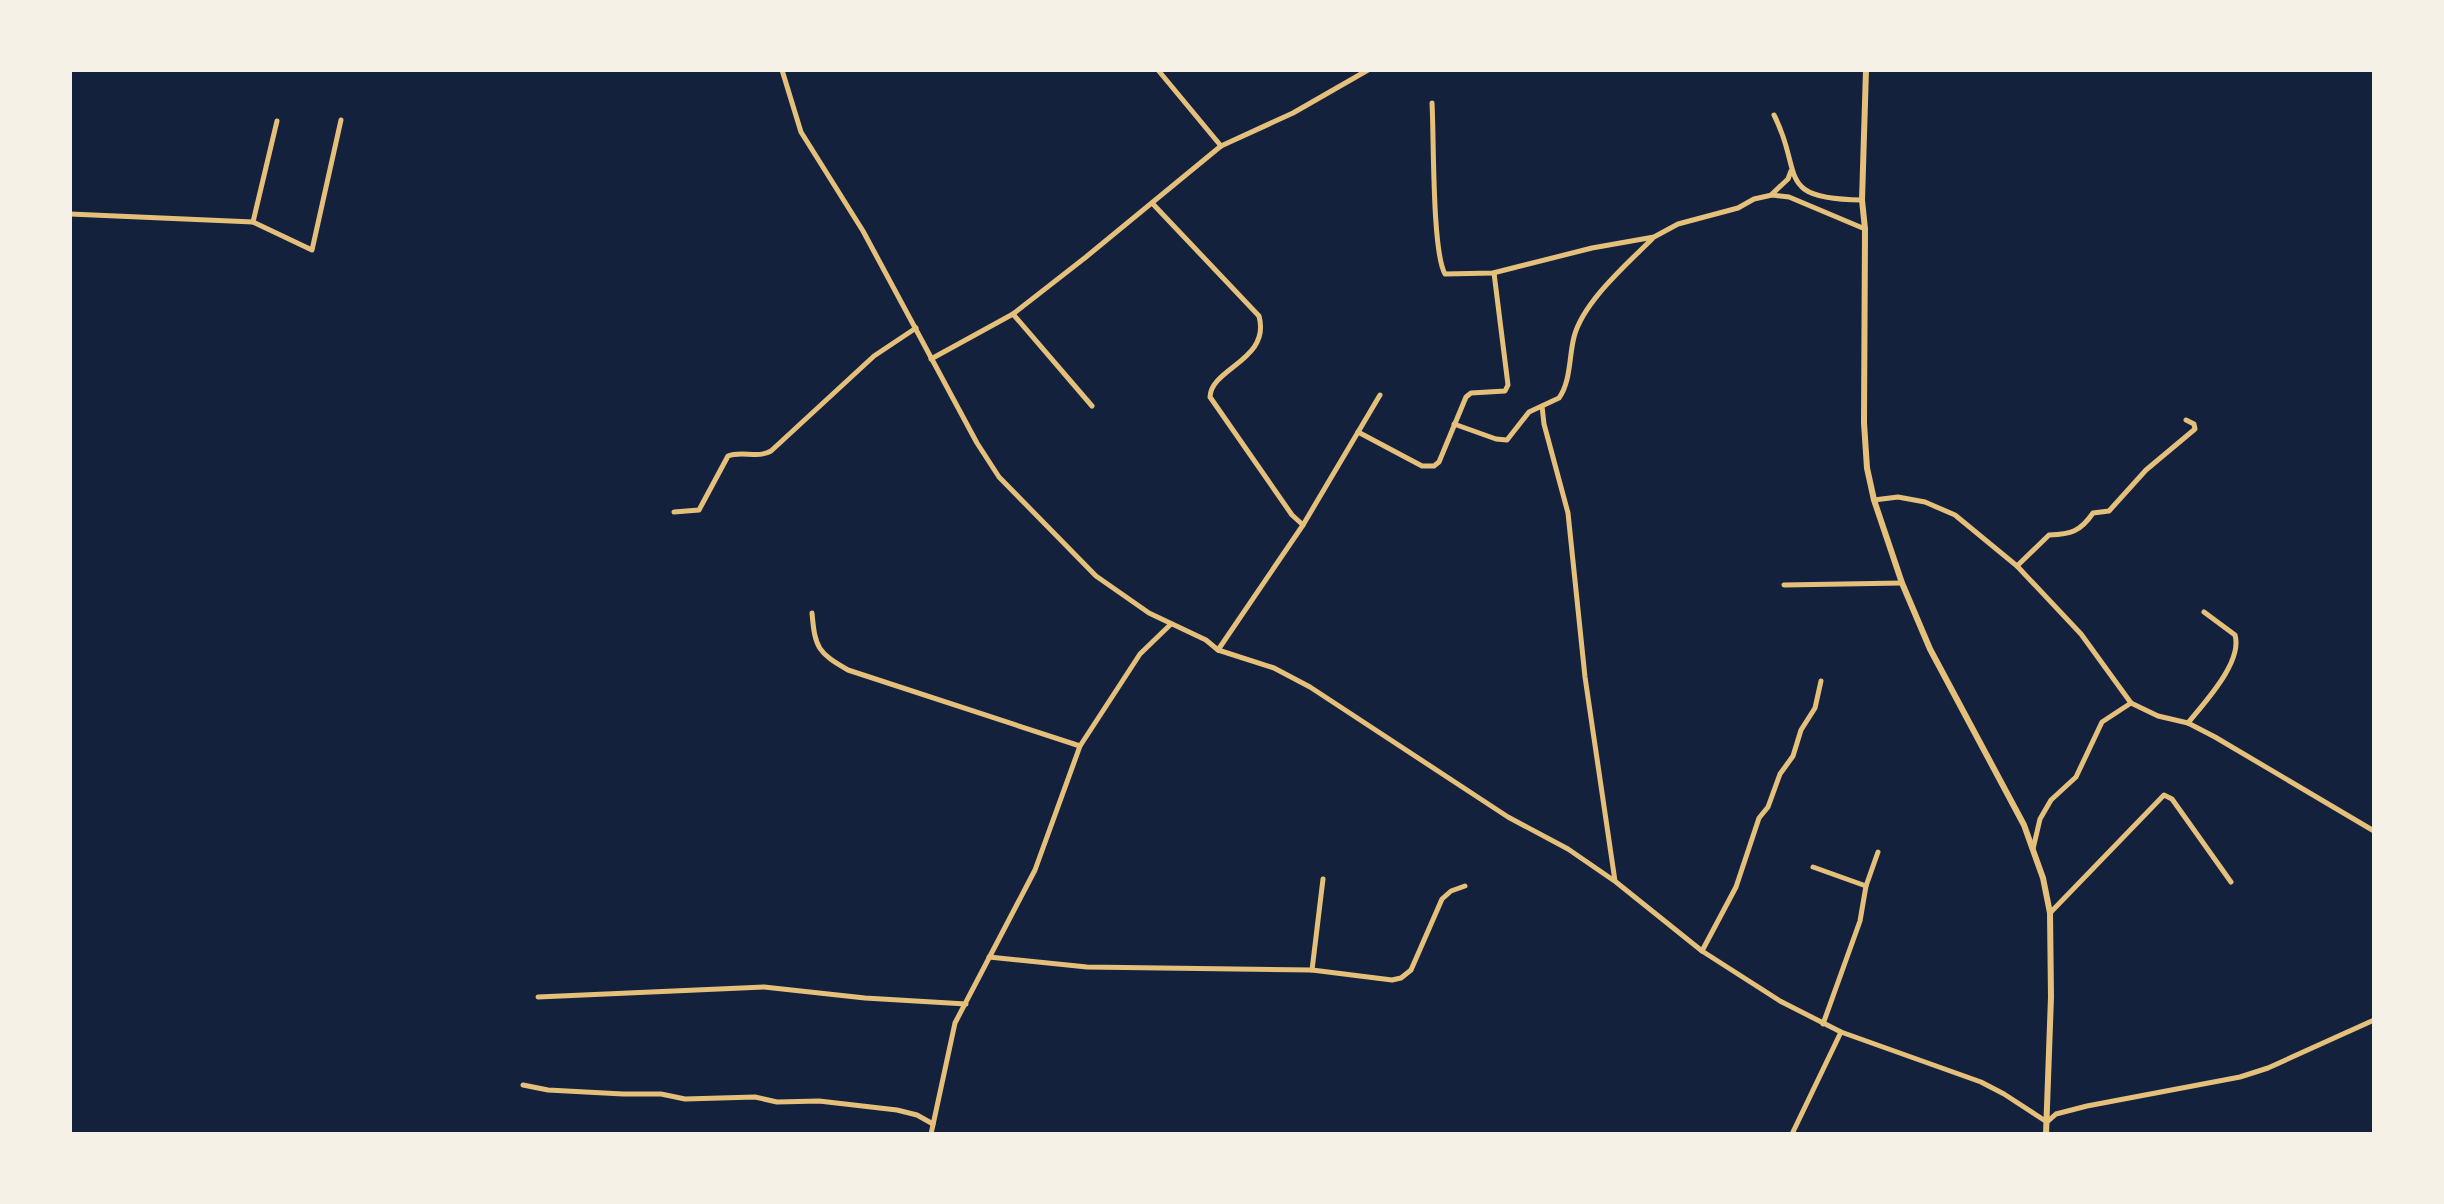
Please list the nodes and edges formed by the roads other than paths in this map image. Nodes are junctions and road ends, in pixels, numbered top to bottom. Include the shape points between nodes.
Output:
1 (782, 70) edge
2 (1158, 70) edge
3 (1368, 70) edge
4 (1866, 70) edge
5 (1432, 103) dead end
6 (1774, 115) dead end
7 (341, 120) dead end
8 (277, 121) dead end
9 (1221, 146) junction
10 (1791, 171) junction
11 (1772, 195) junction
12 (1862, 200) junction
13 (1152, 203) junction
14 (70, 214) edge
15 (253, 222) junction
16 (1865, 229) junction
17 (1654, 237) junction
18 (1493, 273) junction
19 (1013, 314) junction
20 (916, 328) junction
21 (931, 359) junction
22 (1380, 395) dead end
23 (1092, 406) dead end
24 (1542, 406) junction
25 (2186, 420) dead end
26 (1454, 424) junction
27 (1358, 432) junction
28 (1874, 500) junction
29 (674, 512) dead end
30 (1303, 525) junction
31 (2017, 566) junction
32 (1902, 583) junction
33 (1784, 585) dead end
34 (2204, 612) dead end
35 (812, 613) dead end
36 (1171, 624) junction
37 (1218, 650) junction
38 (1821, 681) dead end
39 (2131, 703) junction
40 (2188, 723) junction
41 (1080, 746) junction
42 (2374, 831) edge
43 (2033, 850) junction
44 (1878, 852) dead end
45 (1813, 867) dead end
46 (1323, 879) dead end
47 (1616, 882) junction
48 (2231, 882) dead end
49 (1465, 886) dead end
50 (1866, 886) junction
51 (2050, 913) junction
52 (1702, 951) junction
53 (989, 957) junction
54 (1312, 970) junction
55 (538, 997) dead end
56 (966, 1004) junction
57 (2374, 1020) edge
58 (1823, 1024) junction
59 (1841, 1032) junction
60 (523, 1085) dead end
61 (2047, 1122) junction
62 (933, 1124) junction
63 (931, 1134) edge
64 (1792, 1134) edge
65 (2046, 1134) edge

1 - 20 street via 801,132
2 - 9 street
3 - 9 street
4 - 12 street
5 - 18 street via 1442,268 1453,275
6 - 10 street
7 - 15 street via 312,250
8 - 15 street
9 - 13 street
10 - 11 street
10 - 12 street via 1813,195
11 - 16 street
11 - 17 street via 1678,224
12 - 16 street
13 - 19 street
13 - 30 street via 1259,316 1261,335 1255,346 1213,387 1210,397
14 - 15 street
16 - 28 street via 1864,423
17 - 18 street
17 - 24 street via 1582,318 1563,393
18 - 26 street via 1508,385 1498,393 1471,393
19 - 21 street
19 - 23 street
20 - 21 street
20 - 29 street via 874,356 771,451 728,456 699,510
21 - 36 street via 999,477 1096,576
22 - 27 street
24 - 26 street via 1529,412 1507,440
24 - 47 street via 1568,513 1585,677
25 - 31 street via 2195,429 2146,470 2109,511 2093,513 2071,534 2049,535
26 - 27 street via 1439,462 1428,467
27 - 30 street
28 - 31 street via 1898,497 1939,507
28 - 32 street
30 - 37 street
31 - 39 street via 2081,634
32 - 33 street
32 - 43 street
34 - 40 street via 2235,635 2237,645 2225,674
35 - 41 street via 817,647 848,670
36 - 37 street
36 - 41 street via 1125,673
37 - 47 street via 1274,668 1310,687
38 - 52 street via 1815,708 1759,818 1736,887
39 - 40 street
39 - 43 street via 2102,722 2076,777 2051,800 2040,819
40 - 42 street
41 - 53 street via 1047,843
43 - 51 street
44 - 50 street
45 - 50 street
46 - 54 street
47 - 52 street
48 - 51 street via 2164,795
49 - 54 street via 1442,899 1411,970 1401,978
50 - 58 street via 1860,921
51 - 61 street
52 - 58 street
53 - 54 street via 1087,967
53 - 56 street
55 - 56 street via 764,987
56 - 62 street via 955,1023
57 - 61 street via 2240,1077 2072,1109
58 - 59 street
59 - 61 street via 1981,1082
59 - 64 street
60 - 62 street via 685,1099 819,1101 897,1110
61 - 65 street
62 - 63 street

